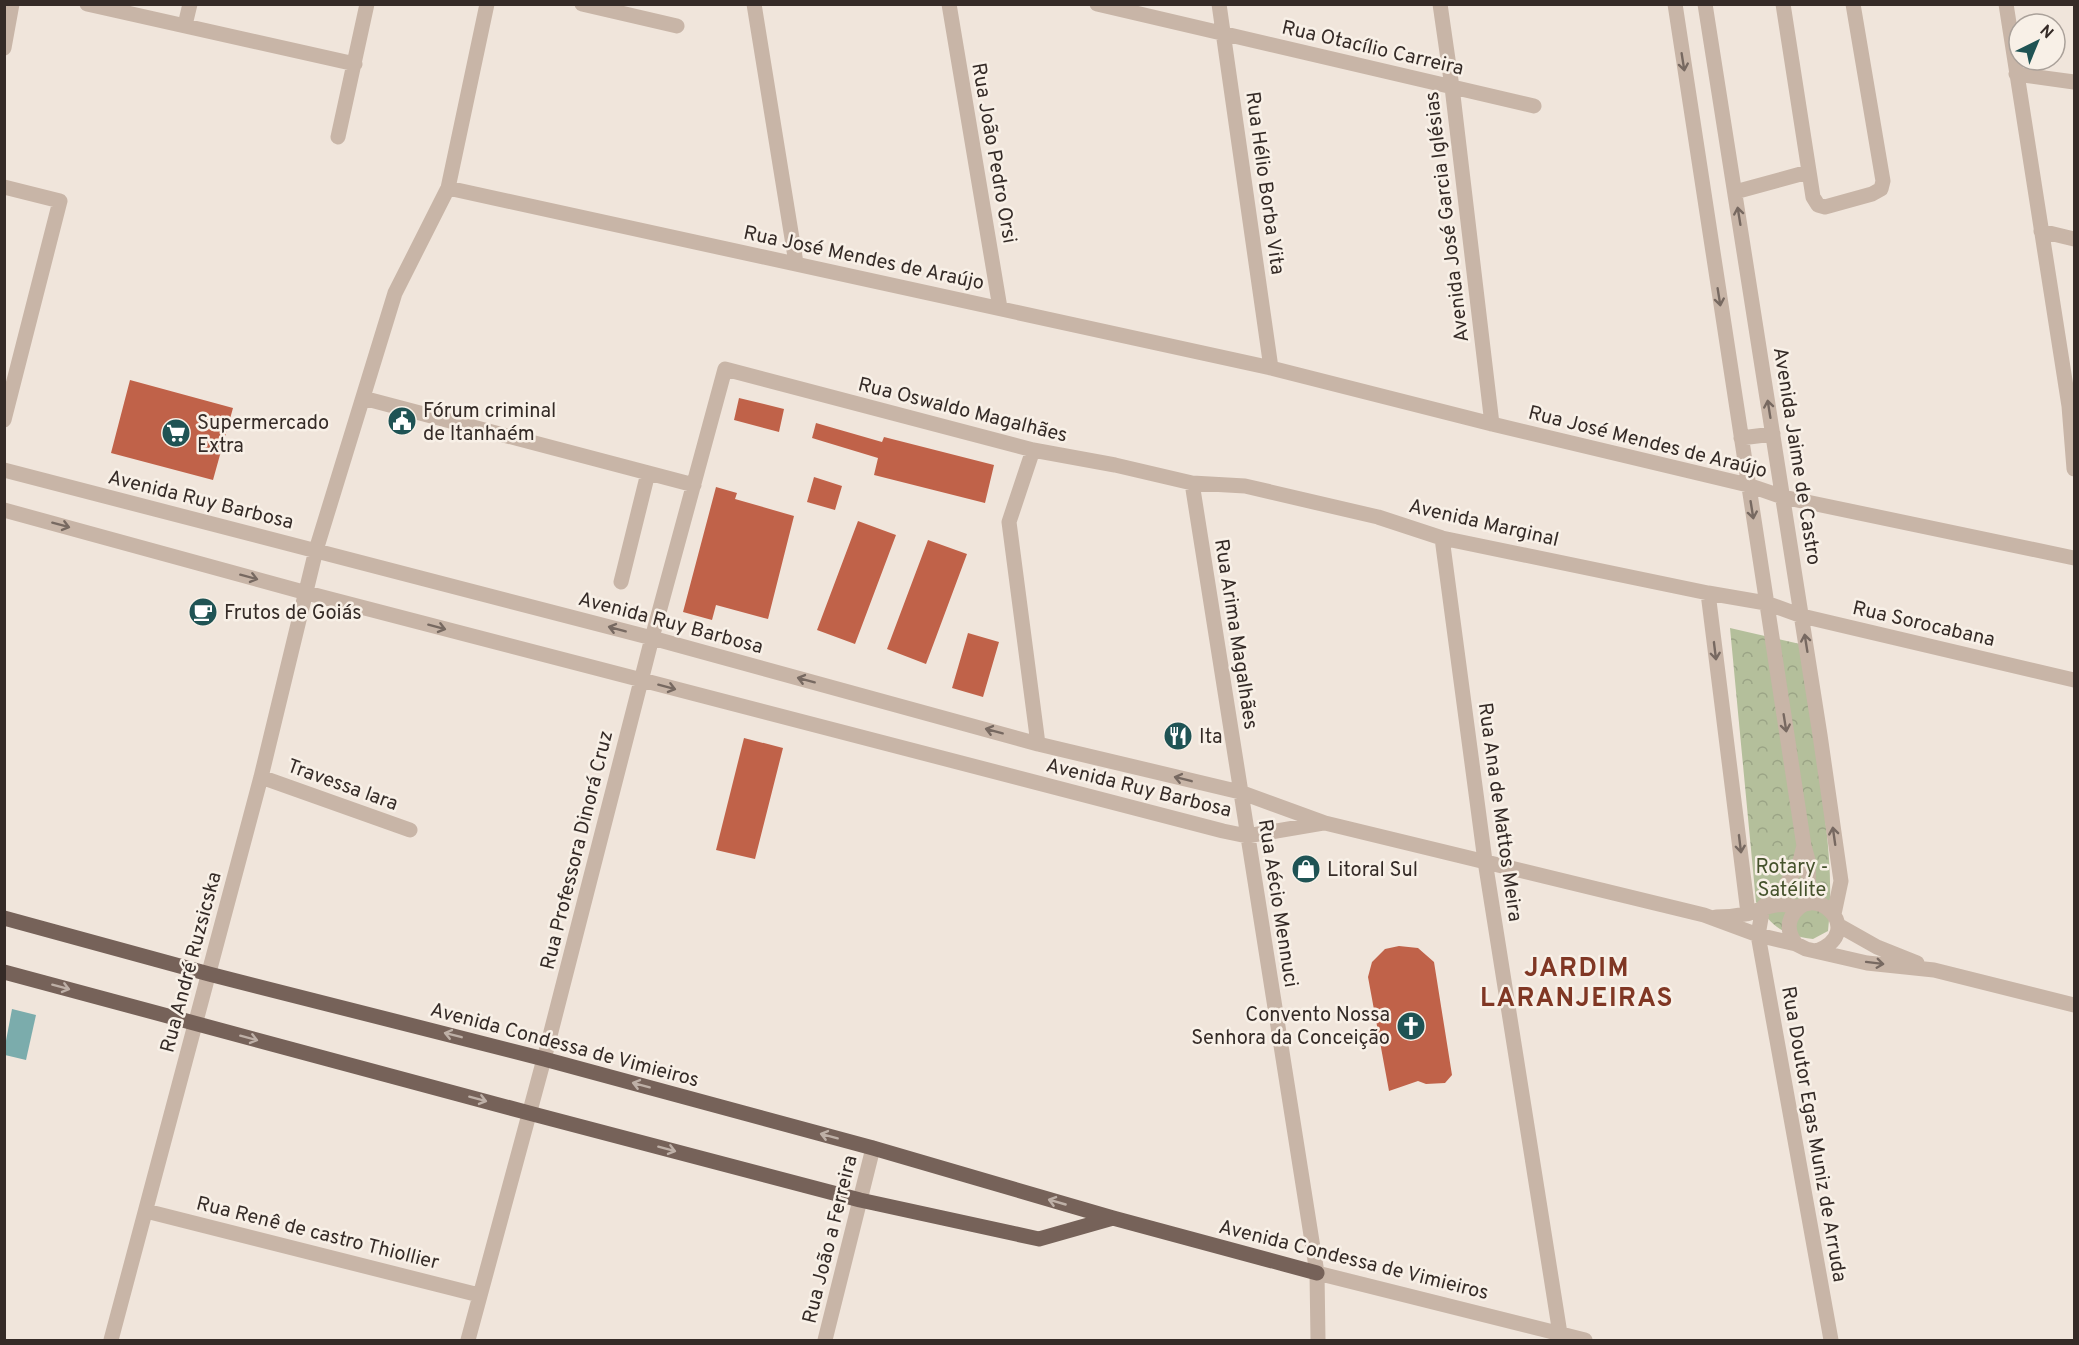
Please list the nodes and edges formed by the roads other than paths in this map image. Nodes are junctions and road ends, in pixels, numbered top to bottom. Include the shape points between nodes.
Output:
1 (12, 4) edge
2 (87, 4) edge
3 (190, 4) edge
4 (367, 4) edge
5 (487, 4) edge
6 (582, 4) edge
7 (754, 4) edge
8 (949, 4) edge
9 (1097, 4) edge
10 (1219, 4) edge
11 (1440, 4) edge
12 (1675, 4) edge
13 (1705, 4) edge
14 (1783, 4) edge
15 (1853, 4) edge
16 (2006, 4) edge
17 (185, 25) junction
18 (677, 26) dead end
19 (1224, 33) junction
20 (4, 48) edge
21 (355, 64) junction
22 (2016, 74) junction
23 (2074, 82) edge
24 (1452, 87) junction
25 (1534, 106) dead end
26 (338, 136) dead end
27 (1808, 172) junction
28 (4, 187) edge
29 (448, 188) junction
30 (1735, 192) junction
31 (2041, 231) junction
32 (2074, 239) edge
33 (796, 263) junction
34 (1000, 308) junction
35 (1271, 368) junction
36 (726, 369) joint
37 (363, 398) junction
38 (2072, 406) edge
39 (4, 420) edge
40 (1492, 424) junction
41 (1773, 434) junction
42 (1741, 438) junction
43 (1033, 450) junction
44 (2074, 469) edge
45 (4, 470) edge
46 (648, 473) junction
47 (1192, 483) junction
48 (694, 485) junction
49 (1748, 485) junction
50 (1783, 496) junction
51 (4, 510) edge
52 (1442, 538) junction
53 (316, 550) junction
54 (2074, 558) edge
55 (621, 582) dead end
56 (1708, 592) junction
57 (307, 593) junction
58 (1766, 603) junction
59 (1802, 616) junction
60 (652, 638) junction
61 (641, 680) junction
62 (2074, 680) edge
63 (1038, 744) junction
64 (261, 777) junction
65 (1240, 792) junction
66 (1325, 823) junction
67 (410, 830) dead end
68 (1247, 836) junction
69 (1804, 846) junction
70 (1485, 861) junction
71 (1804, 905) junction
72 (1756, 910) junction
73 (1704, 915) junction
74 (4, 918) edge
75 (1836, 920) junction
76 (1758, 935) junction
77 (1796, 944) junction
78 (1817, 951) junction
79 (1934, 970) junction
80 (4, 972) edge
81 (209, 974) junction
82 (2074, 1005) edge
83 (195, 1023) junction
84 (544, 1059) junction
85 (529, 1113) junction
86 (873, 1148) junction
87 (860, 1200) junction
88 (146, 1211) junction
89 (1113, 1218) junction
90 (1317, 1273) junction
91 (479, 1295) junction
92 (1561, 1337) edge
93 (111, 1341) edge
94 (468, 1341) edge
95 (825, 1341) edge
96 (1318, 1341) edge
97 (1585, 1341) edge
98 (1831, 1341) edge

1 - 20 street
2 - 17 street
3 - 17 street
4 - 21 street
5 - 29 street, Rua André Ruzsicska
6 - 18 street
7 - 33 street
8 - 34 street, Rua João Pedro Orsi
9 - 19 street, Rua Otacílio Carreira
10 - 19 street, Rua Hélio Borba Vita
11 - 24 street, Avenida José Garcia Iglésias
12 -> 42 street
13 - 30 street, Avenida Jaime de Castro
14 - 27 street
15 - 27 street via 1883,181 1881,189 1825,207 1813,197
16 - 22 street
17 - 21 street
19 - 24 street, Rua Otacílio Carreira
19 - 35 street, Rua Hélio Borba Vita
21 - 26 street
22 - 23 street
22 - 31 street
24 - 25 street, Rua Otacílio Carreira
24 - 40 street, Avenida José Garcia Iglésias
27 - 30 street
28 - 39 street via 60,201
29 - 33 street, Rua José Mendes de Araújo
29 - 37 street, Rua André Ruzsicska via 395,292
41 -> 30 street, Avenida Jaime de Castro
31 - 32 street
31 - 38 street
33 - 34 street, Rua José Mendes de Araújo
34 - 35 street, Rua José Mendes de Araújo
35 - 40 street, Rua José Mendes de Araújo
36 - 43 street, Rua Oswaldo Magalhães
36 - 48 street, Rua Professora Dinorá Cruz
37 - 46 street
37 - 53 street, Rua André Ruzsicska
38 - 44 street
40 - 49 street, Rua José Mendes de Araújo
41 - 42 street
41 - 50 street, Avenida Jaime de Castro
42 - 49 street
43 - 47 street, Rua Oswaldo Magalhães
43 - 63 street via 1009,522
45 - 53 street, Avenida Ruy Barbosa
46 - 48 street
46 - 55 street
47 - 52 street, Avenida Marginal via 1245,486 1377,517
47 - 65 street, Rua Arima Magalhães
48 - 60 street, Rua Professora Dinorá Cruz
49 - 50 street, Rua José Mendes de Araújo
49 -> 58 street
50 - 54 street, Rua José Mendes de Araújo
50 - 59 street, Avenida Jaime de Castro
51 -> 57 street, Avenida Ruy Barbosa
52 - 56 street, Avenida Marginal
52 - 70 street, Rua Ana de Mattos Meira
53 - 57 street, Rua André Ruzsicska
60 -> 53 street, Avenida Ruy Barbosa
56 - 58 street, Avenida Marginal
56 -> 72 street
57 -> 61 street, Avenida Ruy Barbosa
57 - 64 street, Rua André Ruzsicska
58 - 59 street, Rua Sorocabana
58 -> 69 street
59 - 62 street, Rua Sorocabana
75 -> 59 street, Avenida Jaime de Castro via 1841,882
60 - 61 street, Rua Professora Dinorá Cruz
63 -> 60 street, Avenida Ruy Barbosa
61 -> 68 street, Avenida Ruy Barbosa
61 - 84 street, Rua Professora Dinorá Cruz
65 -> 63 street, Avenida Ruy Barbosa
64 - 67 street, Travessa Iara
64 - 81 street, Rua André Ruzsicska
65 - 66 street, Avenida Ruy Barbosa
65 - 68 street, Rua Aécio Mennuci
66 - 68 street, Avenida Ruy Barbosa
66 - 70 street, Avenida Ruy Barbosa
68 - 90 street, Rua Aécio Mennuci
69 - 71 street via 1808,868
69 - 72 street via 1785,887
70 - 73 street, Avenida Ruy Barbosa
70 - 92 street, Rua Ana de Mattos Meira
71 - 72 street, Avenida Ruy Barbosa via 1773,904
71 - 75 street, Avenida Ruy Barbosa via 1824,905
71 - 77 street via 1789,922
72 - 73 street, Avenida Ruy Barbosa via 1726,917
72 - 76 street
73 - 76 street, Avenida Ruy Barbosa
74 - 81 main road, Avenida Condessa de Vimieiros
75 - 78 street via 1836,937 1828,947
75 - 79 street, Avenida Ruy Barbosa via 1878,947
76 - 77 street, Avenida Ruy Barbosa
76 - 98 street, Rua Doutor Egas Muniz de Arruda
77 - 78 street, Avenida Ruy Barbosa
78 -> 79 street, Avenida Ruy Barbosa via 1867,963
79 - 82 street, Avenida Ruy Barbosa
80 -> 83 main road
81 - 83 street, Rua André Ruzsicska
84 -> 81 main road, Avenida Condessa de Vimieiros
83 -> 85 main road
83 - 88 street, Rua André Ruzsicska
84 - 85 street, Rua Professora Dinorá Cruz
86 -> 84 main road, Avenida Condessa de Vimieiros
85 -> 87 main road
85 - 91 street, Rua Professora Dinorá Cruz
86 - 87 street, Rua João a Ferreira
89 -> 86 main road, Avenida Condessa de Vimieiros
87 - 89 main road via 1039,1239
87 - 95 street, Rua João a Ferreira
88 - 91 street, Rua Renê de castro Thiollier
88 - 93 street, Rua André Ruzsicska
89 - 90 main road, Avenida Condessa de Vimieiros
90 - 92 street, Avenida Condessa de Vimieiros
90 - 96 street, Rua Aécio Mennuci
91 - 94 street, Rua Professora Dinorá Cruz
92 - 97 street, Avenida Condessa de Vimieiros

